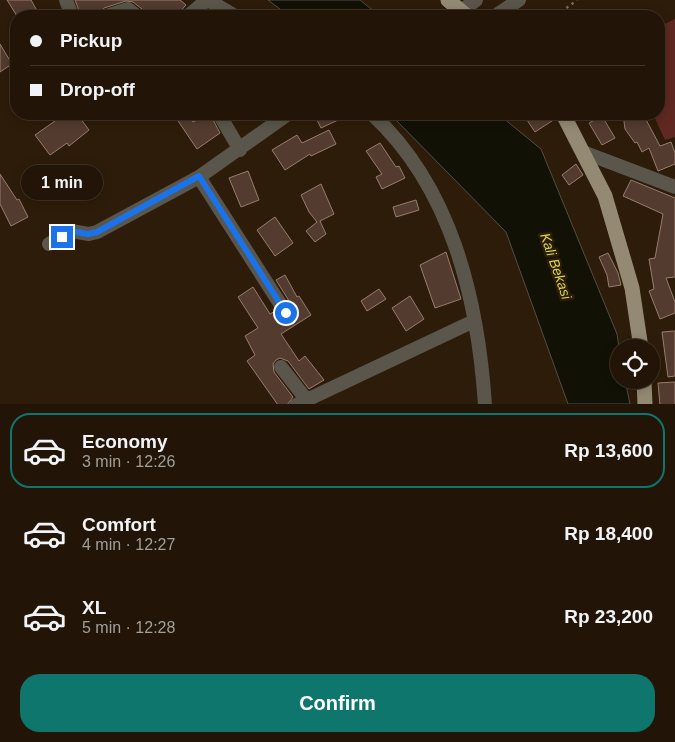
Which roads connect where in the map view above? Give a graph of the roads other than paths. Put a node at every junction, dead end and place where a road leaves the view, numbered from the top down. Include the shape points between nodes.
1 (208, 0) edge
2 (448, 0) edge
3 (476, 0) edge
4 (519, 0) edge
5 (196, 10) edge
6 (225, 10) edge
7 (459, 10) edge
8 (467, 10) edge
9 (504, 10) edge
10 (222, 120) edge
11 (280, 120) edge
12 (379, 120) edge
13 (566, 120) edge
14 (240, 150) junction
15 (583, 152) junction
16 (199, 176) junction
17 (675, 187) edge
18 (49, 244) dead end
19 (286, 313) dead end
20 (474, 321) junction
21 (640, 339) edge
22 (281, 367) dead end
23 (644, 389) edge
24 (301, 402) edge
25 (485, 404) edge
26 (645, 404) edge

1 - 5 street
1 - 6 street
2 - 7 main road
3 - 8 street
4 - 9 street
10 - 14 street
11 - 14 street
12 - 20 street via 436,196 449,227
13 - 15 main road
14 - 16 street
15 - 17 street
15 - 21 main road via 605,196 635,302
16 - 18 street via 97,232 71,231
16 - 19 street
20 - 24 street
20 - 25 street
22 - 24 street
23 - 26 main road

